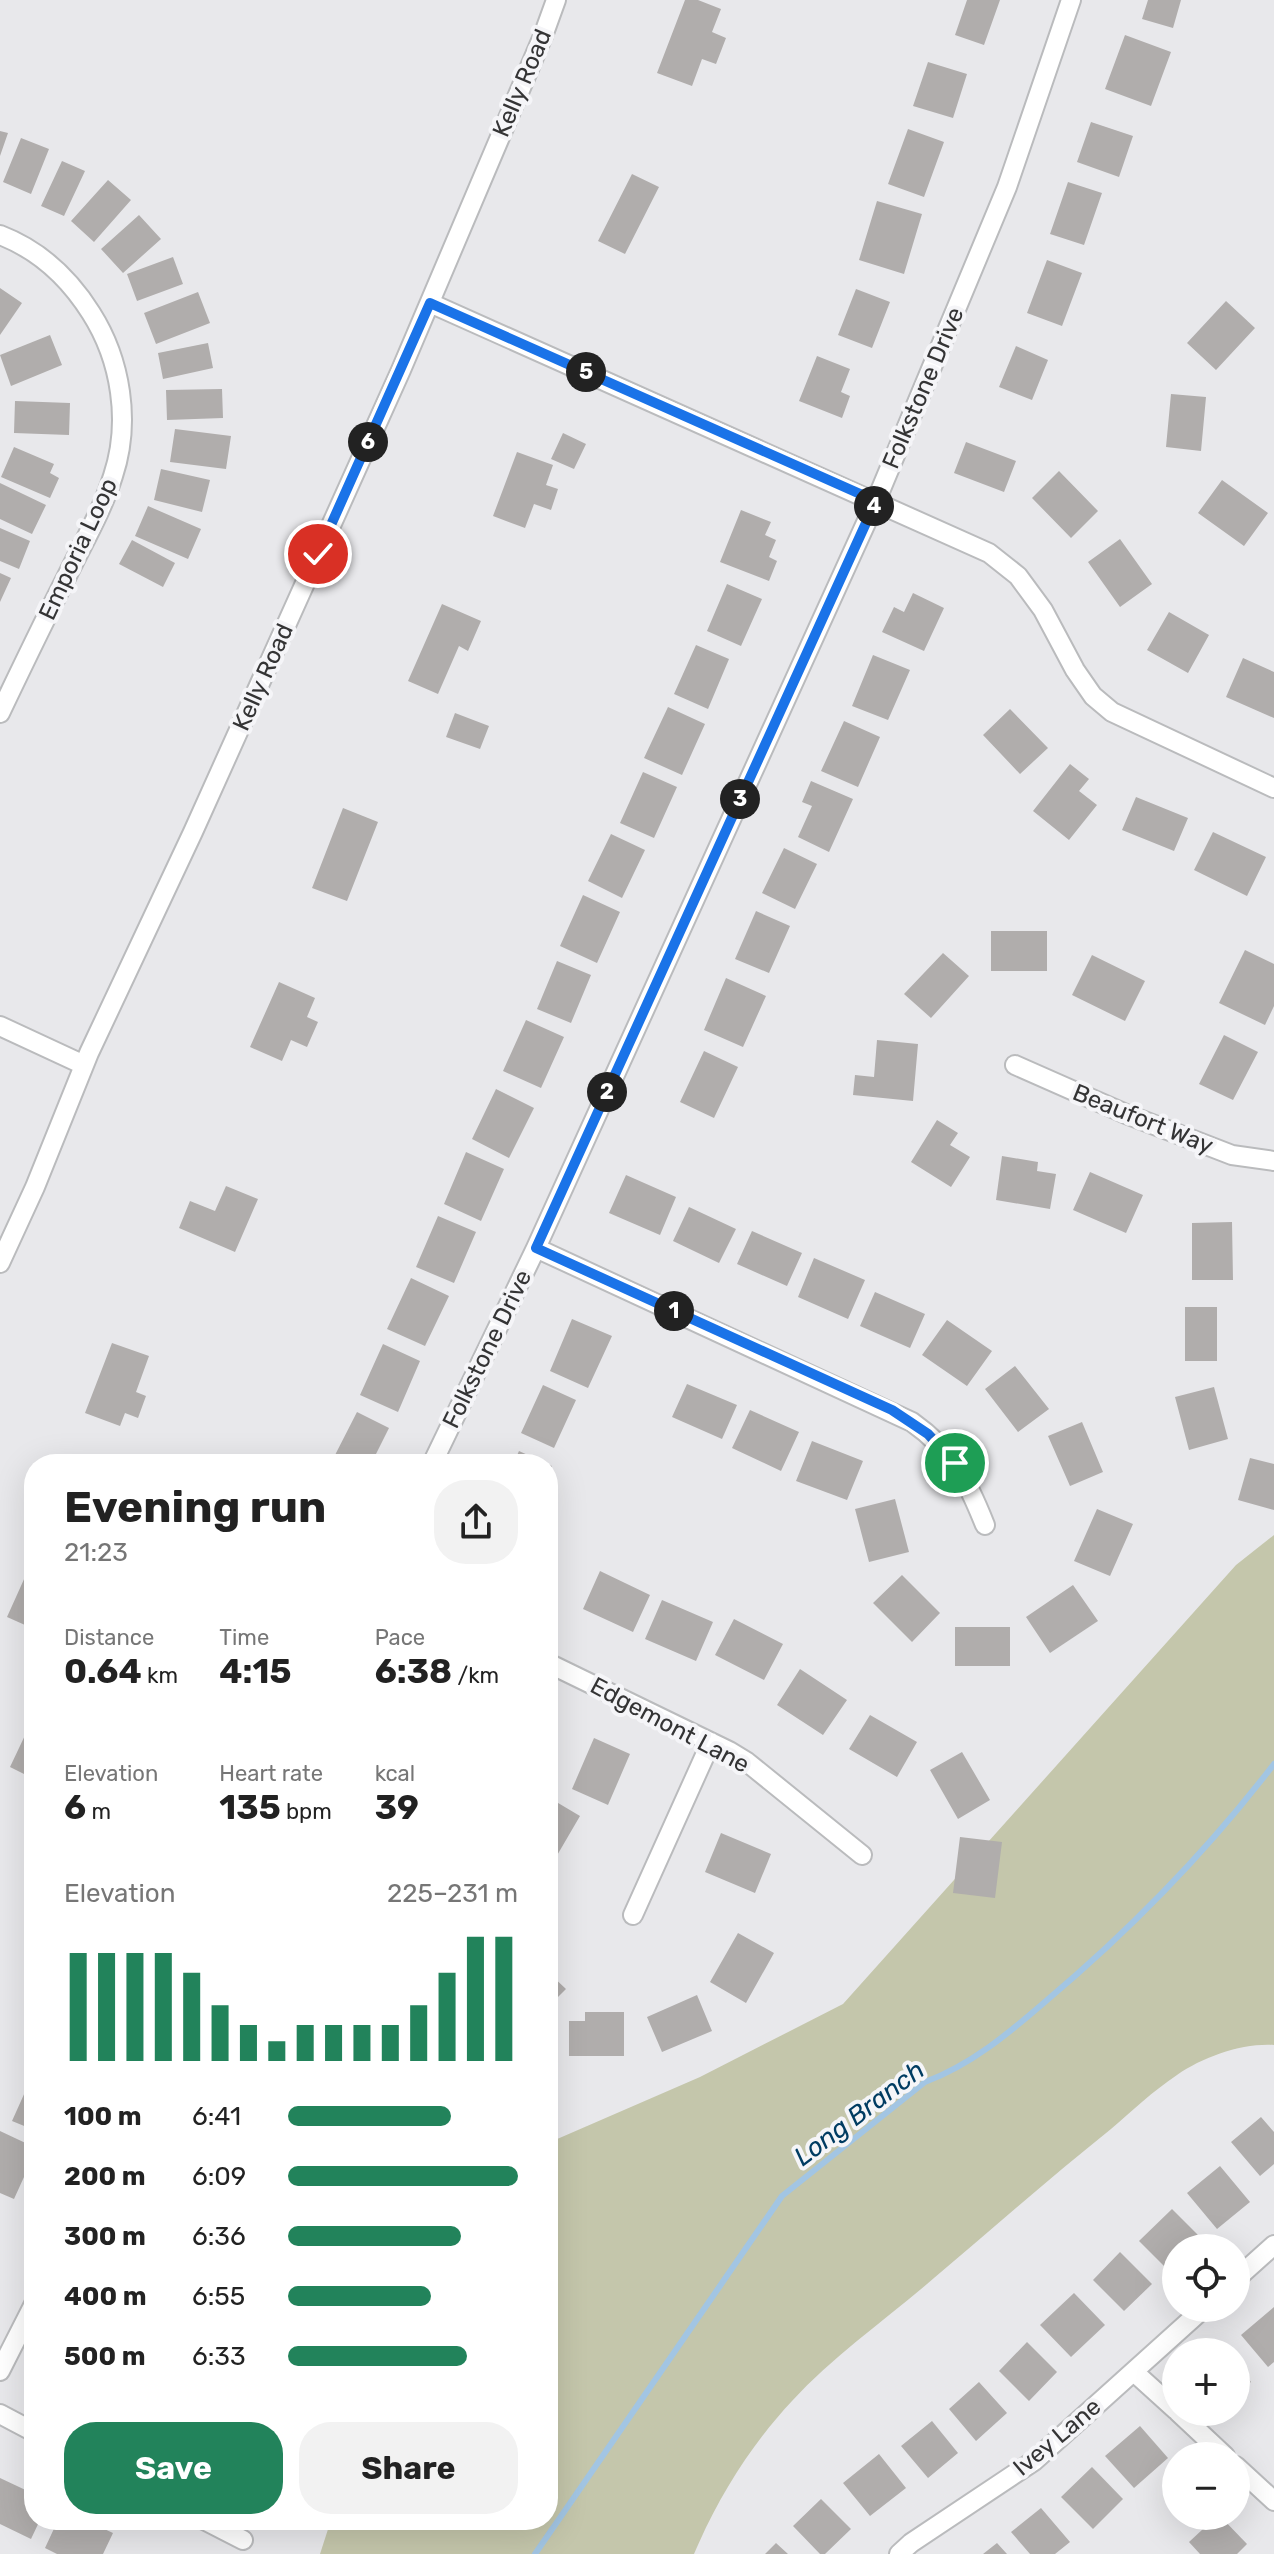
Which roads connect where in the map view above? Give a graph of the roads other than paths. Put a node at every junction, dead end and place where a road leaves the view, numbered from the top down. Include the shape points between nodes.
1 (556, 0) edge
2 (1071, 0) edge
3 (0, 235) edge
4 (430, 303) junction
5 (876, 501) junction
6 (0, 713) edge
7 (1274, 788) edge
8 (0, 1026) edge
9 (84, 1065) junction
10 (1015, 1065) dead end
11 (1274, 1161) edge
12 (536, 1248) junction
13 (0, 1263) edge
14 (437, 1454) edge
15 (985, 1525) dead end
16 (558, 1668) edge
17 (711, 1742) junction
18 (862, 1855) dead end
19 (633, 1915) dead end
20 (1274, 2245) edge
21 (1250, 2266) edge
22 (1189, 2322) edge
23 (24, 2324) edge
24 (0, 2371) edge
25 (1134, 2372) junction
26 (1162, 2397) edge
27 (0, 2414) edge
28 (1193, 2426) edge
29 (24, 2427) edge
30 (1210, 2442) edge
31 (1250, 2479) edge
32 (1274, 2501) edge
33 (224, 2530) edge
34 (243, 2540) dead end
35 (899, 2554) edge

1 - 4 street, Kelly Road
2 - 5 street, Folkstone Drive via 1007,187
3 - 6 street, Emporia Loop via 67,279 110,351 122,402 113,476
4 - 5 street
4 - 9 street, Kelly Road
5 - 7 street via 989,553 1018,576 1075,670 1112,712
5 - 12 street, Folkstone Drive
8 - 9 street
9 - 13 street, Kelly Road
10 - 11 street, Beaufort Way via 1232,1155
12 - 14 street, Folkstone Drive
12 - 15 street via 912,1422 966,1479
16 - 17 street, Edgemont Lane
17 - 18 street, Edgemont Lane via 747,1762
17 - 19 street
20 - 21 street
22 - 25 street, Ivey Lane
23 - 24 street
25 - 26 street
25 - 35 street, Ivey Lane via 1034,2461
27 - 29 street
28 - 30 street
31 - 32 street
33 - 34 street

